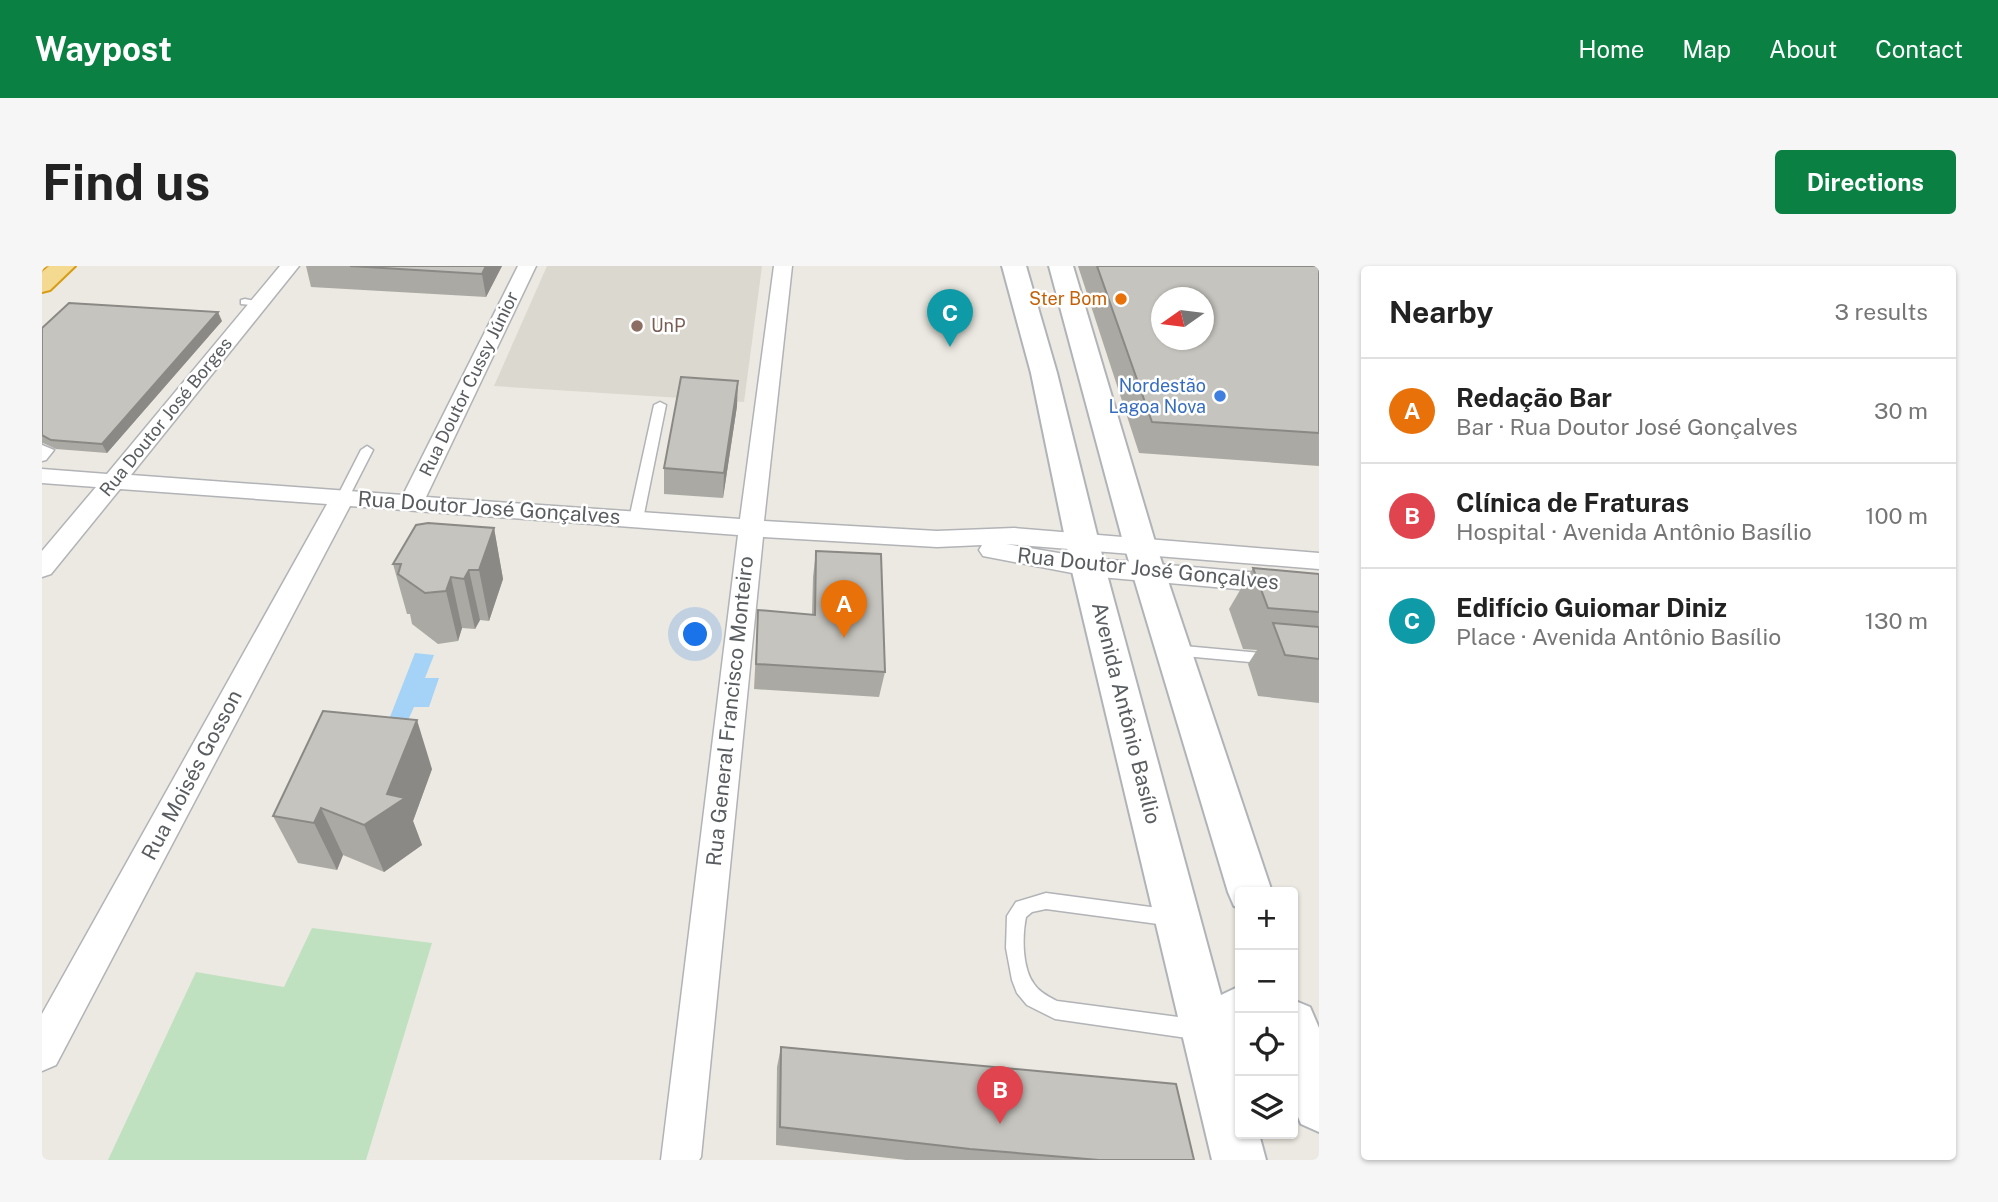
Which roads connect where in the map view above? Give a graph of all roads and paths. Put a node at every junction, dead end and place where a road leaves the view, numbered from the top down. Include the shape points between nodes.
1 (63, 266) edge
2 (290, 266) edge
3 (527, 266) edge
4 (783, 266) edge
5 (1014, 266) edge
6 (1061, 266) edge
7 (42, 285) edge
8 (1044, 373) junction
9 (660, 405) dead end
10 (1105, 425) junction
11 (42, 449) edge
12 (367, 450) dead end
13 (42, 457) edge
14 (42, 476) edge
15 (114, 480) junction
16 (343, 498) junction
17 (411, 503) junction
18 (636, 519) junction
19 (751, 528) junction
20 (1085, 553) junction
21 (1144, 559) junction
22 (1319, 561) edge
23 (42, 568) edge
24 (1319, 587) edge
25 (1173, 650) junction
26 (1292, 661) edge
27 (1248, 887) edge
28 (1178, 918) junction
29 (1220, 1027) edge
30 (1298, 1040) edge
31 (42, 1052) edge
32 (1319, 1106) edge
33 (680, 1157) dead end
34 (1239, 1160) edge

1 - 7 highway
2 - 15 street, Rua Doutor José Borges via 253,302
3 - 17 street, Rua Doutor Cussy Júnior
4 - 19 street, Rua General Francisco Monteiro
5 - 8 main road, Avenida Antônio Basílio
6 - 10 main road
8 - 10 main road
8 - 20 main road, Avenida Antônio Basílio
9 - 18 lane
10 - 21 main road
11 - 13 lane via 48,450
12 - 16 lane
14 - 15 street, Rua Doutor José Gonçalves
15 - 16 street, Rua Doutor José Gonçalves
15 - 23 street, Rua Doutor José Borges
16 - 17 street, Rua Doutor José Gonçalves
16 - 31 street, Rua Moisés Gosson
17 - 18 street, Rua Doutor José Gonçalves
18 - 19 street, Rua Doutor José Gonçalves
19 - 20 street, Rua Doutor José Gonçalves
19 - 33 street, Rua General Francisco Monteiro
20 - 21 street, Rua Doutor José Gonçalves
20 - 28 main road, Avenida Antônio Basílio
21 - 22 street, Rua Doutor José Gonçalves
21 - 24 street, Rua Doutor José Gonçalves
21 - 25 main road
25 - 26 lane
25 - 27 main road
28 - 29 main road, Avenida Antônio Basílio
28 - 29 lane via 1046,901 1031,904 1020,911 1014,923 1025,988 1055,1010
29 - 34 main road, Avenida Antônio Basílio
30 - 32 main road

